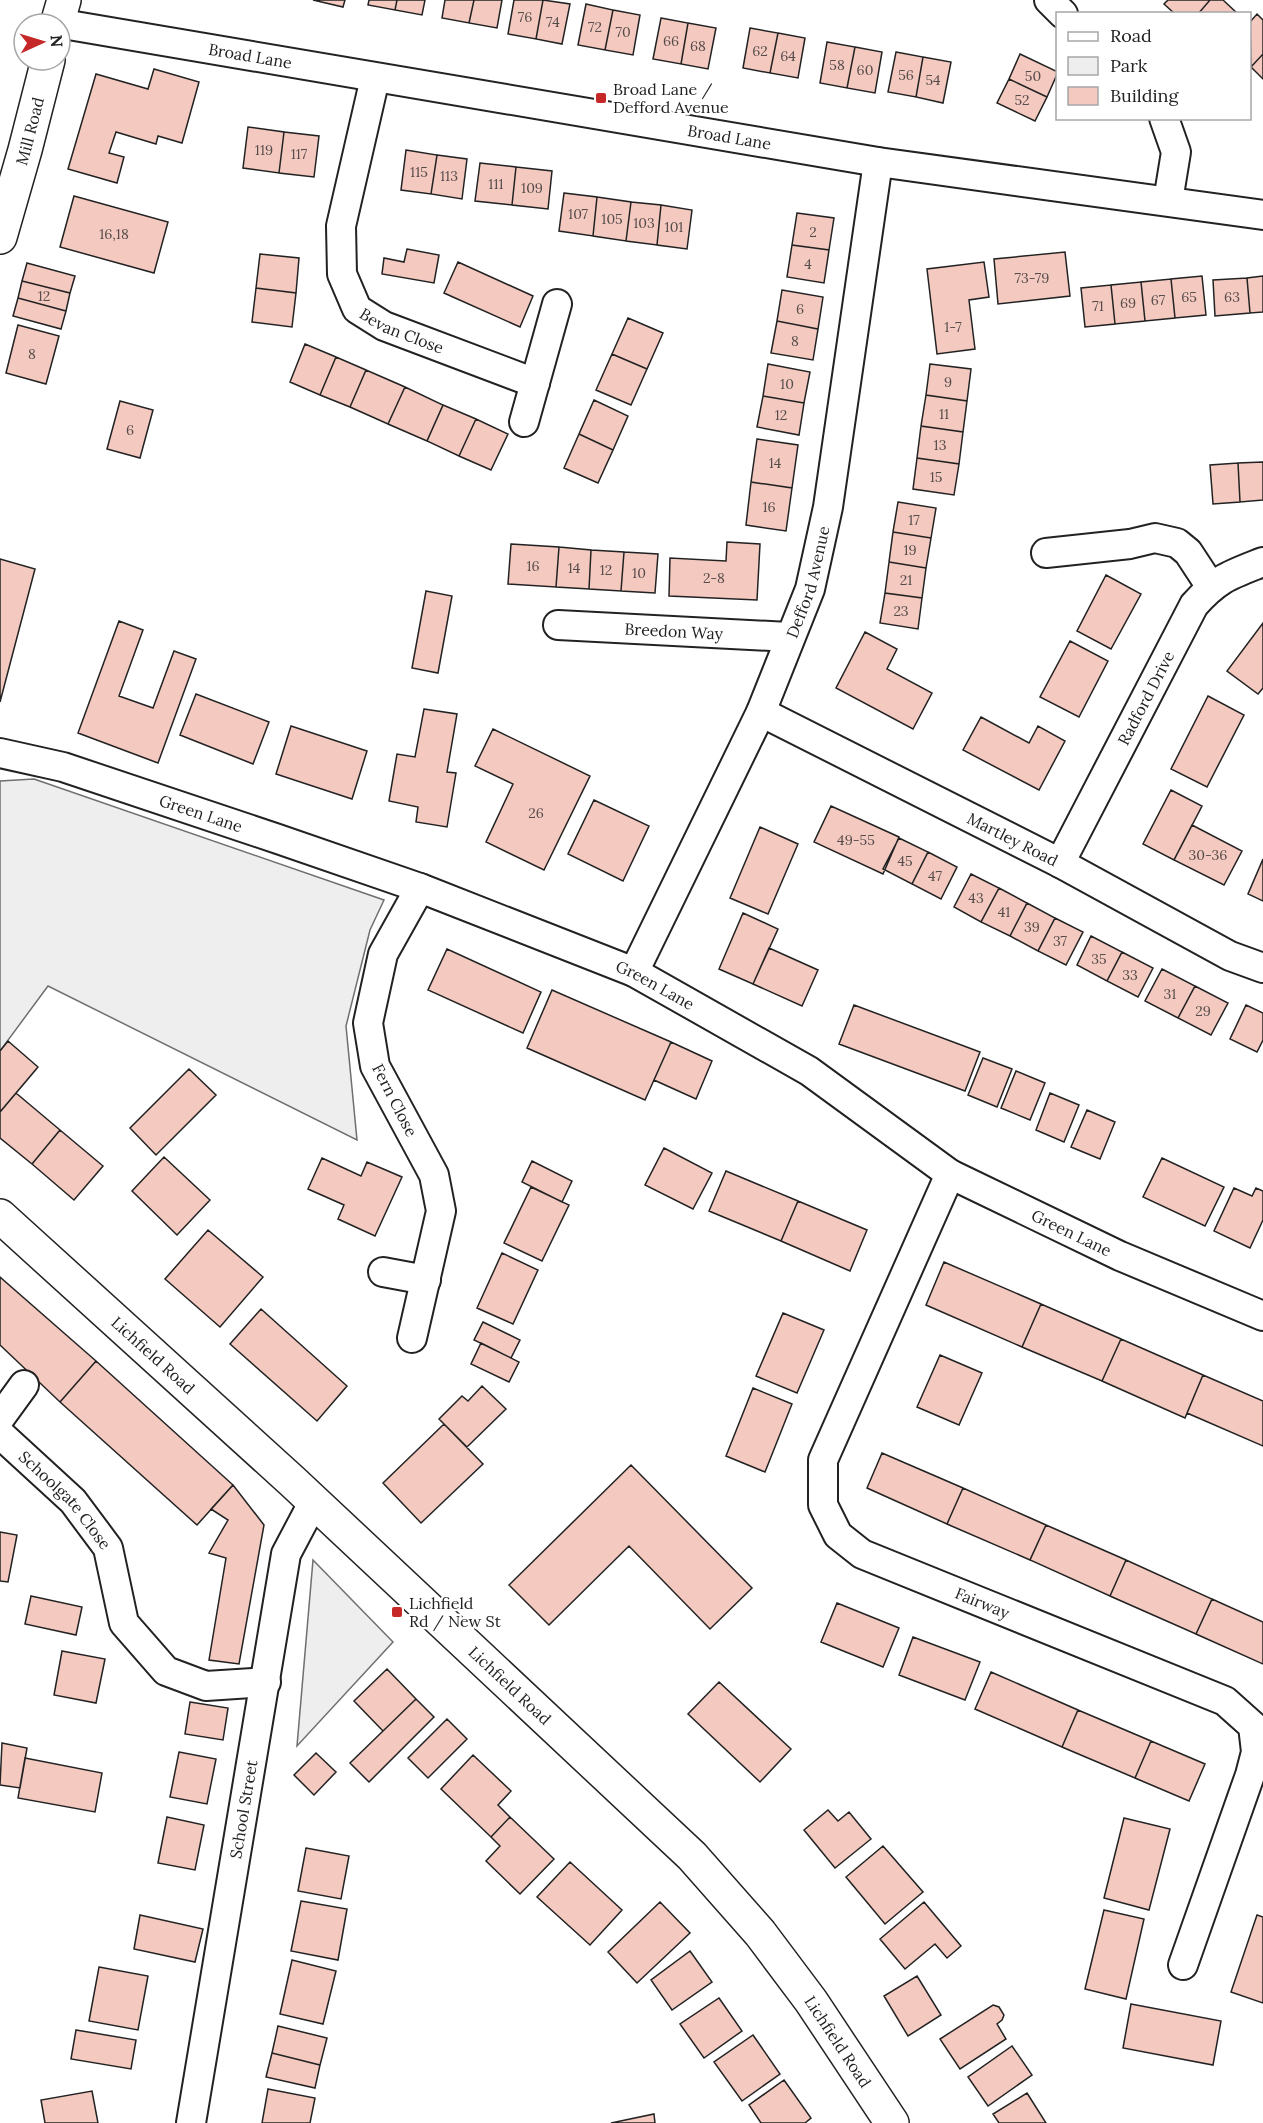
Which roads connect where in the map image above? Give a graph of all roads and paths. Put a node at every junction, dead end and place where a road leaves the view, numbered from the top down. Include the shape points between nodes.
1 (1049, 0) edge
2 (1061, 12) edge
3 (72, 27) edge
4 (45, 72) edge
5 (375, 78) junction
6 (1165, 120) edge
7 (878, 162) junction
8 (1168, 201) junction
9 (1263, 215) edge
10 (0, 237) edge
11 (557, 304) dead end
12 (535, 383) junction
13 (524, 422) dead end
14 (1046, 553) dead end
15 (1263, 562) edge
16 (1211, 586) junction
17 (558, 625) dead end
18 (789, 637) junction
19 (761, 712) junction
20 (0, 753) edge
21 (1060, 863) junction
22 (420, 888) junction
23 (1263, 968) edge
24 (634, 972) junction
25 (950, 1174) junction
26 (0, 1216) edge
27 (383, 1272) dead end
28 (426, 1280) junction
29 (1263, 1316) edge
30 (412, 1338) dead end
31 (24, 1385) dead end
32 (0, 1418) edge
33 (0, 1434) edge
34 (314, 1501) junction
35 (266, 1682) junction
36 (1183, 1965) dead end
37 (191, 2123) edge
38 (892, 2123) edge

1 - 2 street
3 - 5 street, Broad Lane
4 - 10 main road, Mill Road
5 - 7 street, Broad Lane
5 - 12 street, Bevan Close via 341,226 342,274 357,309 384,326
6 - 8 street via 1176,152
7 - 8 street, Broad Lane
7 - 18 street, Defford Avenue via 828,507 810,588
8 - 9 street, Broad Lane
11 - 12 street
12 - 13 street
14 - 16 street via 1155,538 1177,543 1188,552
15 - 16 street, Radford Drive
16 - 21 street, Radford Drive via 1194,605
17 - 18 street, Breedon Way
18 - 19 street, Defford Avenue
19 - 21 street, Martley Road
19 - 24 street, Defford Avenue
20 - 22 street, Green Lane via 63,767
21 - 23 street, Martley Road via 1230,956
22 - 24 street, Green Lane
22 - 28 street, Fern Close via 383,954 368,1023 375,1066 434,1175 441,1211
24 - 25 street, Green Lane via 809,1071
25 - 29 street, Green Lane via 1120,1256
25 - 36 street, Fairway via 823,1460 823,1504 838,1535 862,1554 1225,1701 1253,1726 1256,1752 1250,1775
26 - 34 main road, Lichfield Road
27 - 28 street
28 - 30 street, Fern Close
31 - 32 street
33 - 35 street, Schoolgate Close via 73,1501 108,1548 124,1623 166,1671 206,1686
34 - 35 street, School Street via 286,1554
34 - 38 main road, Lichfield Road via 692,1856 760,1933 811,2001
35 - 37 street, School Street

